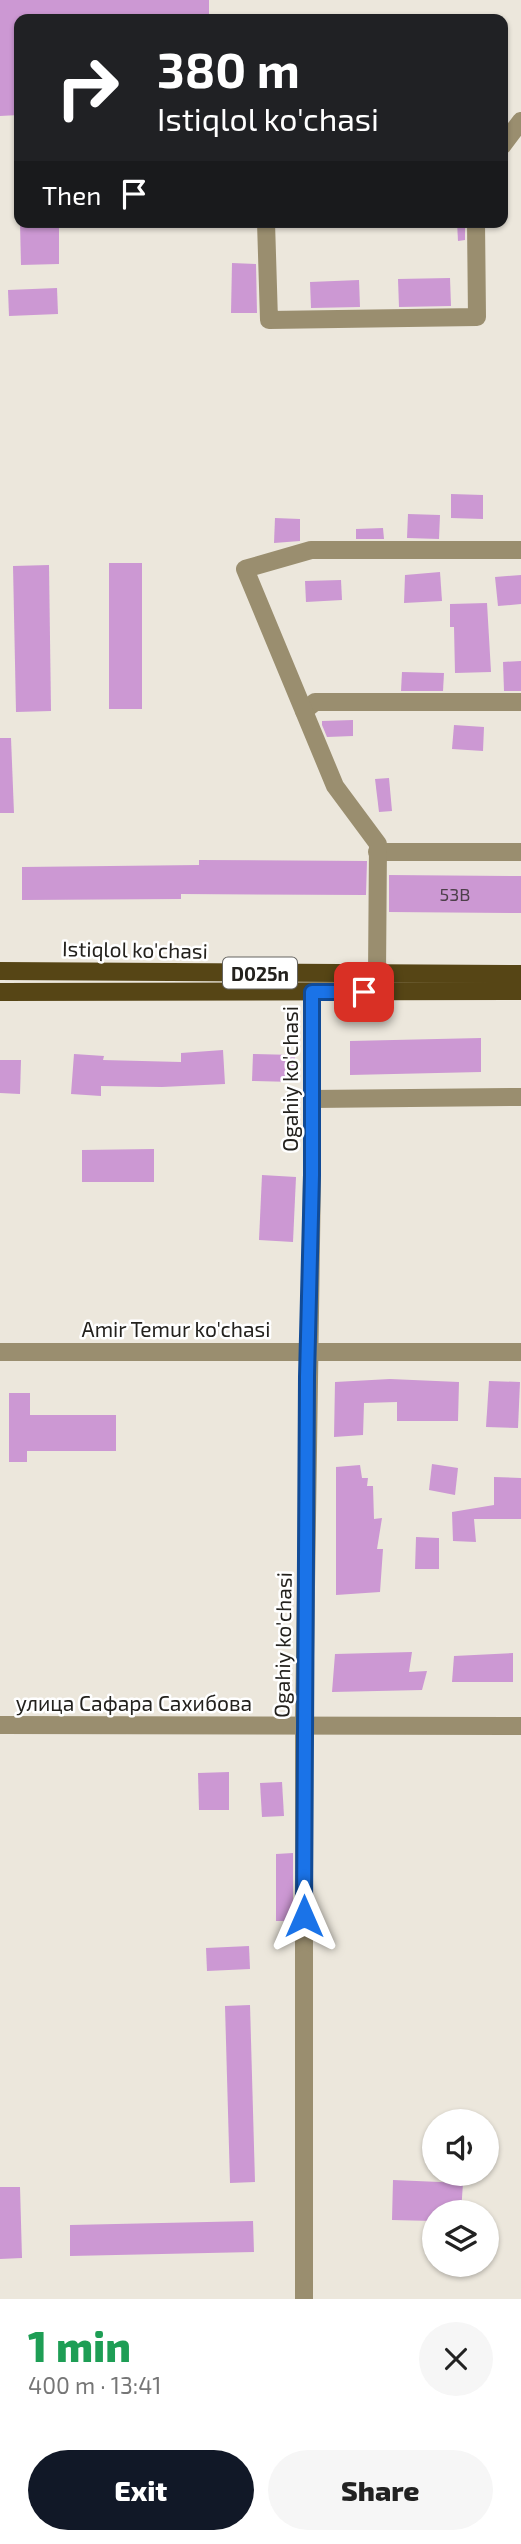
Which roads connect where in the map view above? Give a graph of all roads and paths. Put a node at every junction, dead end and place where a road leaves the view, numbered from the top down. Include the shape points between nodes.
1 (521, 121) edge
2 (508, 138) edge
3 (266, 228) edge
4 (476, 228) edge
5 (521, 550) edge
6 (521, 702) edge
7 (304, 711) junction
8 (377, 852) junction
9 (521, 852) edge
10 (0, 971) edge
11 (521, 974) edge
12 (377, 975) junction
13 (521, 991) edge
14 (0, 992) edge
15 (312, 992) junction
16 (521, 1097) edge
17 (312, 1099) junction
18 (308, 1350) junction
19 (0, 1352) edge
20 (521, 1352) edge
21 (304, 1724) junction
22 (0, 1725) edge
23 (521, 1726) edge
24 (304, 2299) edge

1 - 2 street
3 - 4 street via 269,320 477,317
5 - 7 street via 311,550 245,569
6 - 7 street via 315,702
7 - 8 street via 335,786 377,844
8 - 9 street
8 - 12 street
10 - 12 main road, Istiqlol ko'chasi / D025n
11 - 12 main road, Istiqlol ko'chasi / D025n
13 - 15 main road, Istiqlol ko'chasi / D025n
14 - 15 main road, Istiqlol ko'chasi / D025n
15 - 17 street, Ogahiy ko'chasi
16 - 17 street
17 - 18 street, Ogahiy ko'chasi
18 - 19 street, Amir Temur ko'chasi
18 - 20 street, Amir Temur ko'chasi
18 - 21 street, Ogahiy ko'chasi
21 - 22 street, улица Сафара Сахибова
21 - 23 street, улица Сафара Сахибова
21 - 24 street, Ogahiy ko'chasi

